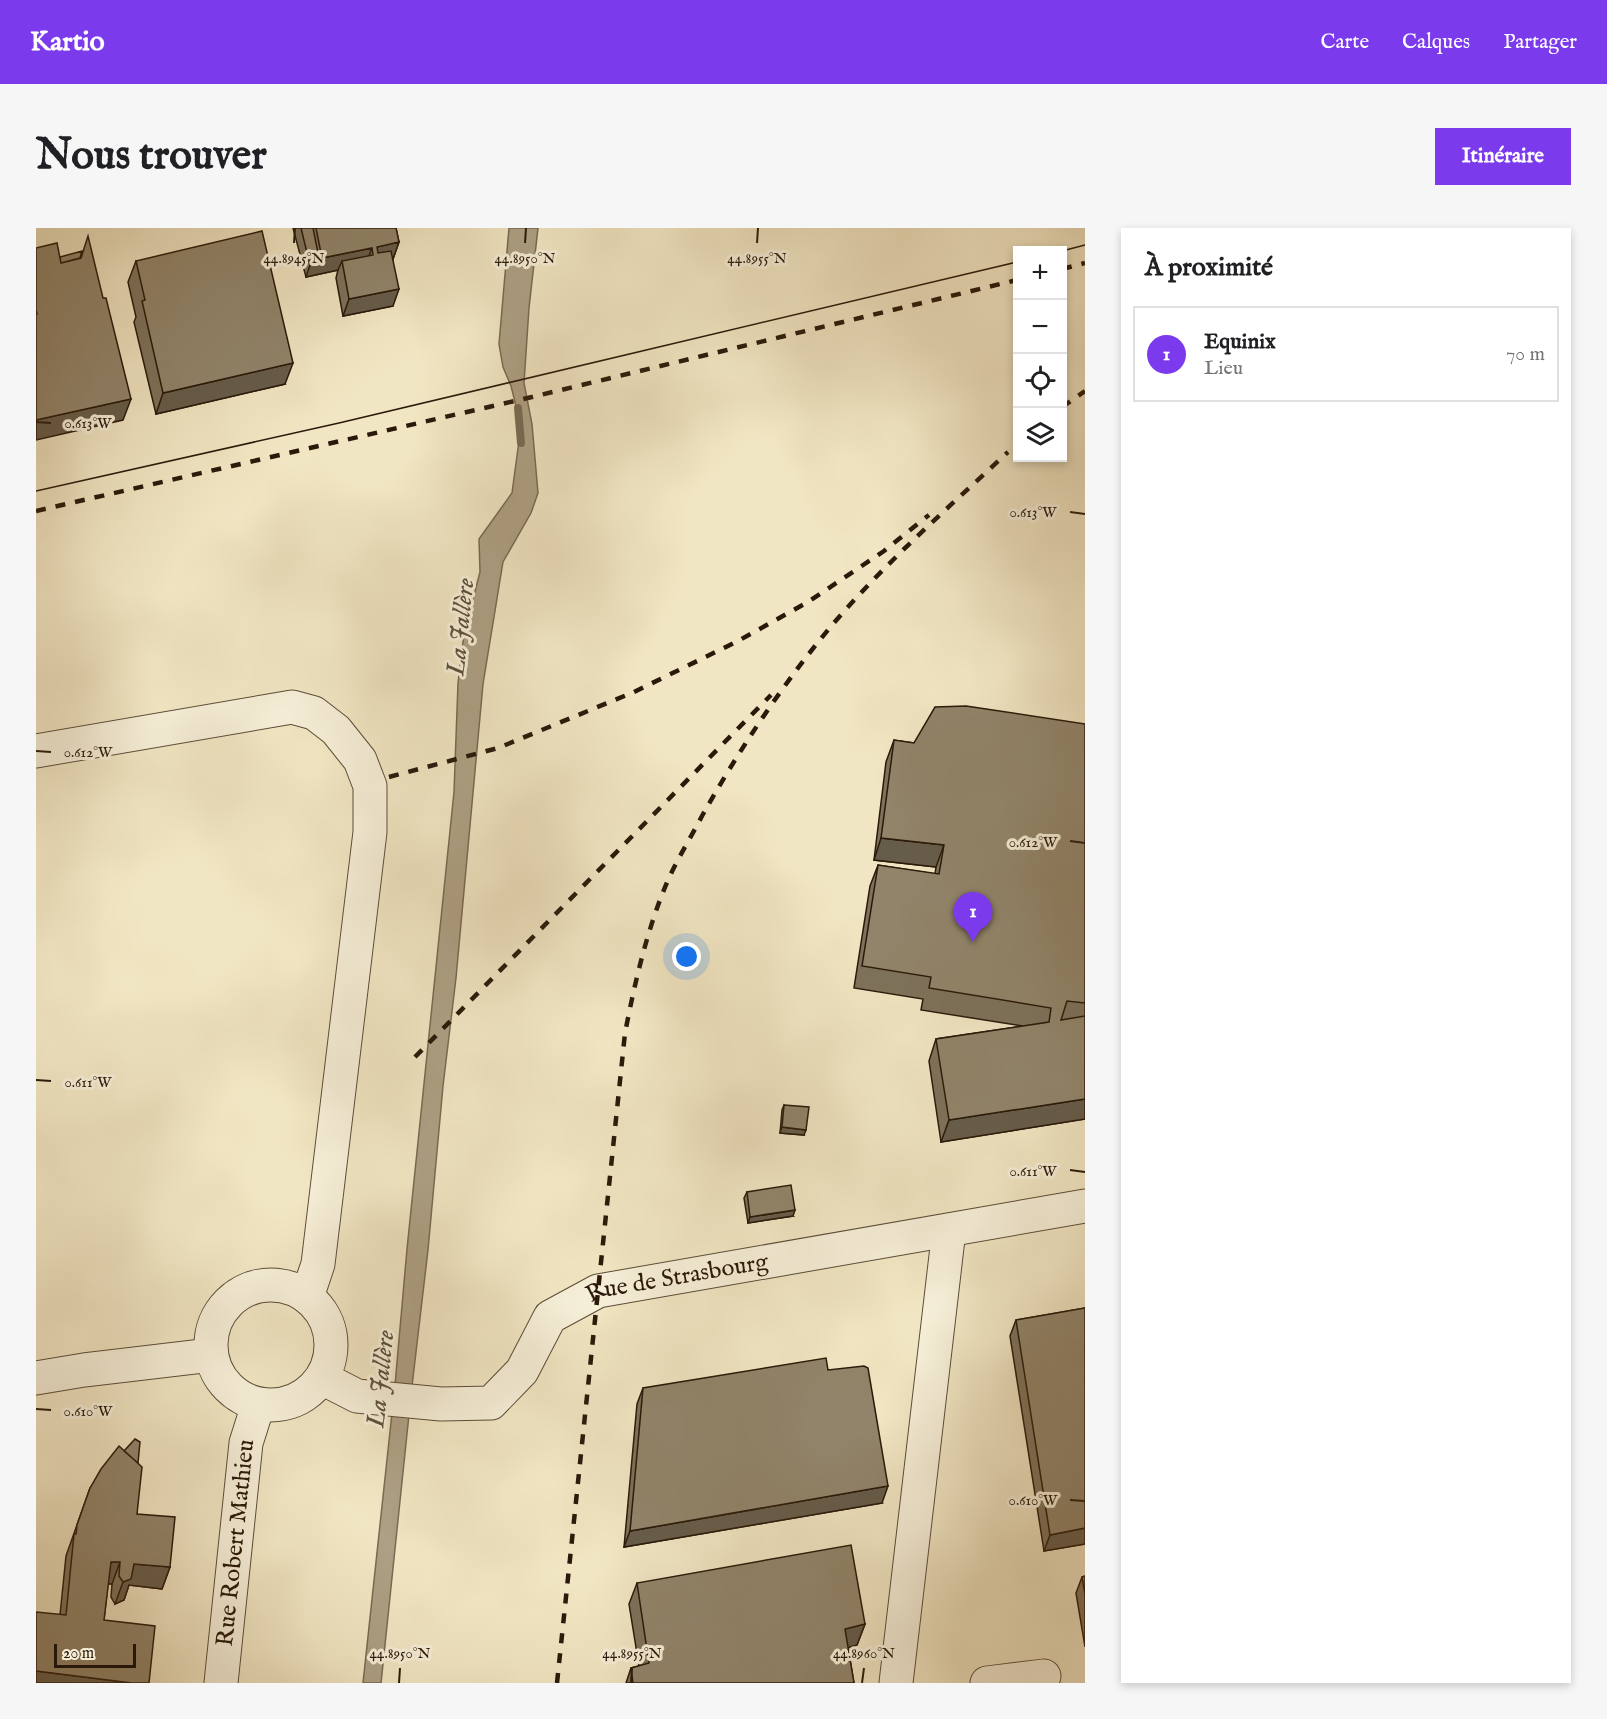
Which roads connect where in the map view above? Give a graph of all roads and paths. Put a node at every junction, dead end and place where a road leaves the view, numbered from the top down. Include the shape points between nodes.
1 (36, 751) edge
2 (1085, 1206) edge
3 (949, 1230) junction
4 (308, 1297) junction
5 (211, 1355) junction
6 (36, 1378) edge
7 (322, 1378) junction
8 (258, 1405) junction
9 (1044, 1676) dead end
10 (221, 1683) edge
11 (896, 1683) edge
12 (987, 1683) edge

1 - 4 street via 292,707 314,713 336,730 360,760 370,786 370,832 318,1264
2 - 3 street, Rue de Strasbourg
3 - 7 street, Rue de Strasbourg via 598,1291 550,1317 522,1371 491,1403 441,1404 357,1396
3 - 11 street
4 - 5 street via 274,1285 240,1293 216,1320
4 - 7 street via 328,1326 329,1362
5 - 6 street
5 - 8 street via 227,1387
7 - 8 street via 310,1392 294,1401
8 - 10 street, Rue Robert Mathieu via 246,1443
9 - 12 street

